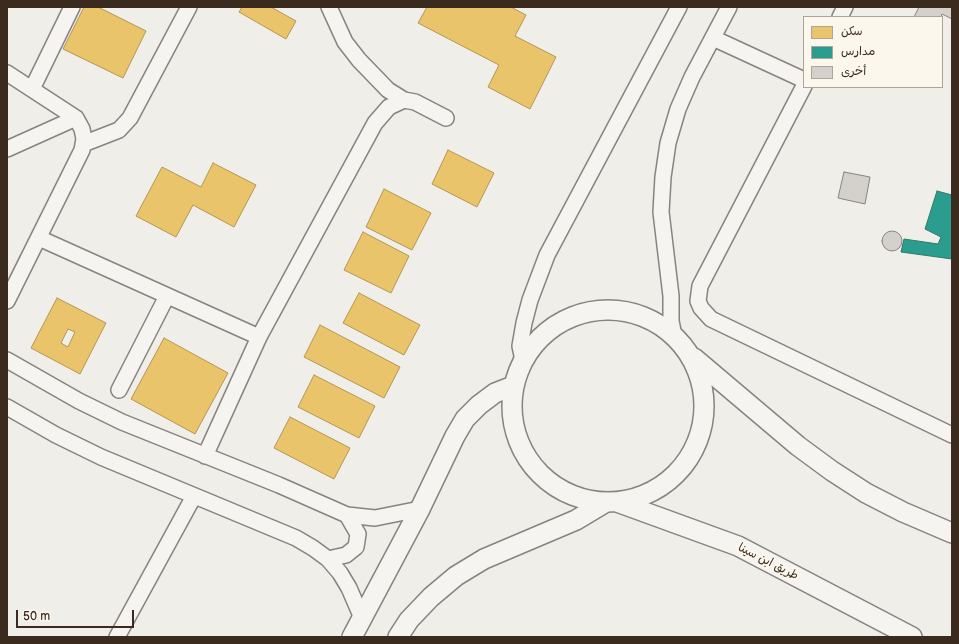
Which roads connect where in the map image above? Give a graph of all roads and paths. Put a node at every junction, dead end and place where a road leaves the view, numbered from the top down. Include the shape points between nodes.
1 (72, 7) edge
2 (189, 7) edge
3 (329, 7) edge
4 (679, 7) edge
5 (729, 7) edge
6 (845, 7) edge
7 (840, 16) edge
8 (713, 38) junction
9 (7, 73) edge
10 (803, 80) edge
11 (803, 88) edge
12 (32, 89) junction
13 (404, 100) junction
14 (76, 118) junction
15 (446, 118) dead end
16 (83, 144) junction
17 (7, 149) edge
18 (39, 238) junction
19 (167, 296) junction
20 (7, 301) edge
21 (674, 336) junction
22 (259, 337) junction
23 (689, 354) junction
24 (7, 360) edge
25 (523, 360) junction
26 (513, 386) junction
27 (119, 390) dead end
28 (7, 407) edge
29 (952, 435) edge
30 (205, 456) junction
31 (194, 496) junction
32 (611, 502) junction
33 (420, 509) junction
34 (347, 515) junction
35 (952, 533) edge
36 (328, 559) junction
37 (362, 618) junction
38 (117, 637) edge
39 (352, 637) edge
40 (398, 637) edge
41 (912, 637) edge

1 - 12 street
2 - 16 street via 130,118 119,130
3 - 13 street via 344,42 388,90
4 - 25 street via 547,255 524,323 520,346
5 - 8 street
6 - 7 street
8 - 10 street
8 - 21 street via 678,109 668,143 663,177 661,212
9 - 12 street
11 - 29 street via 700,286 698,301 701,308 711,319
12 - 14 street
13 - 15 street via 415,102
13 - 22 street via 389,107 375,124
14 - 16 street via 82,130
14 - 17 street
16 - 18 street
18 - 19 street
18 - 20 street
19 - 22 street
19 - 27 street
21 - 23 main road
21 - 25 main road via 657,323 636,314 615,309 592,310 571,316 552,327 535,342
22 - 30 street
23 - 32 main road via 700,379 704,407 700,435 687,460 668,481 644,496
23 - 35 main road via 798,446 832,471 866,493
24 - 30 street via 122,422
25 - 26 main road
26 - 32 main road via 512,410 516,434 526,456 540,475 560,489 582,499
26 - 33 main road via 495,393 465,419
28 - 31 street via 101,457
30 - 34 street
31 - 36 street via 296,538
31 - 38 street
32 - 40 main road via 576,520 484,559 456,576 409,620
32 - 41 main road, طريق ابن سينا via 738,546
33 - 34 street via 375,518
33 - 37 main road
34 - 36 street via 358,534 356,547 346,555
36 - 37 street via 349,588
37 - 39 main road

